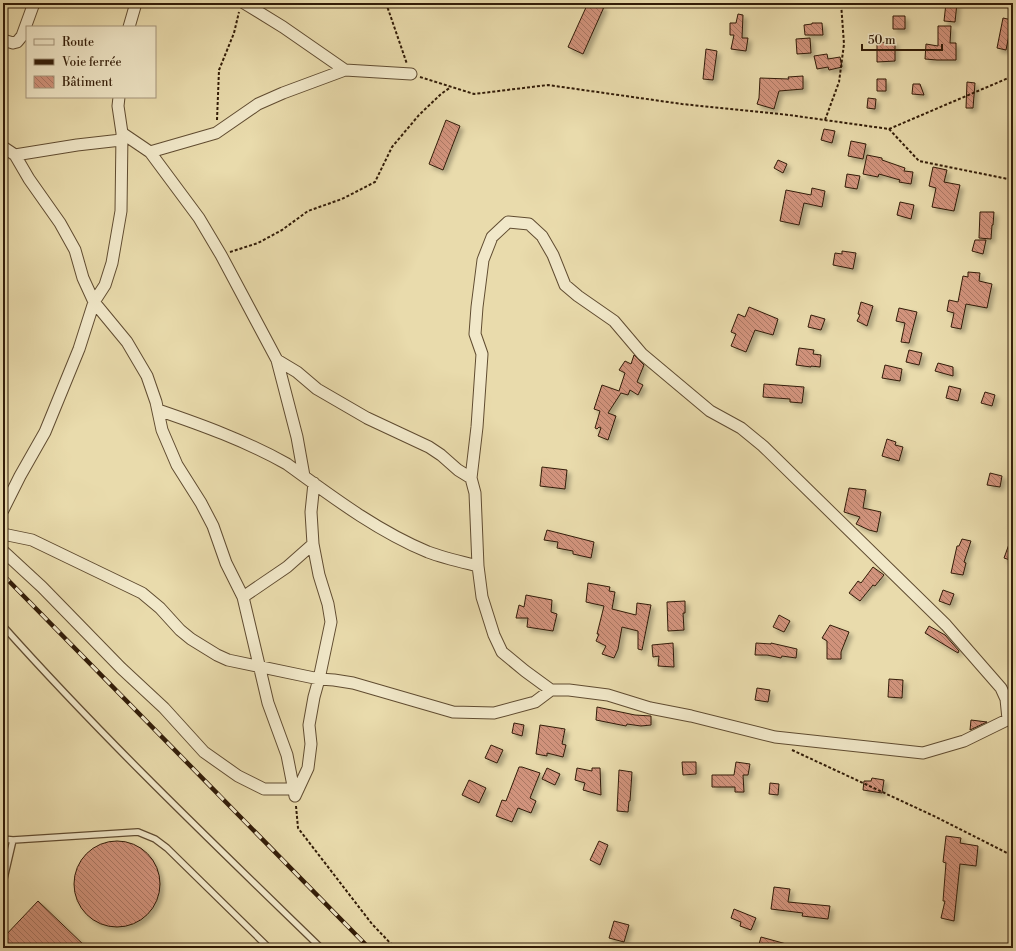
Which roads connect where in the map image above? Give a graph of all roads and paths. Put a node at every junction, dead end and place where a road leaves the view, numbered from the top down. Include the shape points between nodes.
1 (34, 3) edge
2 (136, 3) edge
3 (386, 3) edge
4 (841, 3) edge
5 (242, 6) edge
6 (129, 26) edge
7 (3, 40) edge
8 (345, 70) junction
9 (411, 74) junction
10 (1013, 76) edge
11 (451, 87) junction
12 (119, 98) edge
13 (825, 120) junction
14 (889, 129) junction
15 (216, 133) junction
16 (121, 136) junction
17 (3, 147) edge
18 (150, 152) junction
19 (15, 155) junction
20 (1013, 180) edge
21 (222, 255) junction
22 (94, 302) junction
23 (277, 360) junction
24 (158, 410) junction
25 (304, 476) junction
26 (471, 478) junction
27 (314, 483) junction
28 (3, 510) edge
29 (3, 534) edge
30 (312, 544) junction
31 (3, 551) edge
32 (478, 566) junction
33 (244, 596) junction
34 (3, 626) edge
35 (259, 666) junction
36 (319, 680) junction
37 (551, 690) junction
38 (1011, 718) edge
39 (775, 737) junction
40 (294, 793) junction
41 (3, 839) edge
42 (13, 840) junction
43 (1013, 856) edge
44 (3, 883) edge
45 (269, 948) edge
46 (321, 948) edge
47 (395, 948) edge

1 - 7 street via 22,36 17,42
2 - 6 street
3 - 9 path
4 - 13 path via 844,44 839,82
5 - 8 street via 284,27
5 - 15 path via 219,70
8 - 9 street
8 - 15 street via 258,104
9 - 11 path
10 - 14 path
11 - 13 path via 474,94 548,85 682,104
11 - 21 path via 419,115 392,147 375,182 342,199 308,211 258,243
12 - 16 street
13 - 14 path
14 - 20 path via 919,161
15 - 18 street
16 - 18 street
16 - 19 street
16 - 22 street via 121,210 112,263 105,285
17 - 19 street
18 - 21 street via 199,218
19 - 22 street via 60,223 74,250
21 - 23 street
22 - 24 street via 127,342 147,376
22 - 28 street via 79,349 45,432
23 - 25 street via 297,437
23 - 26 street via 297,372 317,389 367,418 429,447
24 - 25 street via 254,446
24 - 33 street via 162,430 178,466 213,526 226,563
25 - 27 street
26 - 32 street via 475,493
26 - 38 street via 482,354 475,334 483,260 492,237 508,222 529,224 542,236 566,285 614,321 642,354 710,411 741,428 763,446 946,625 1001,688
27 - 30 street via 311,512
27 - 32 street via 349,508 398,537 429,552
29 - 35 street via 32,540 142,593 191,640 228,660
30 - 33 street via 287,567
30 - 36 street via 332,622
31 - 40 street via 164,708 204,752 238,776 264,789
32 - 37 street via 482,597 502,652
33 - 35 street
34 - 46 lane via 66,694
35 - 36 street
35 - 40 street via 268,703 287,755
36 - 37 street via 353,683 453,712 494,713 536,702
36 - 40 street via 309,725 311,744 308,768
37 - 39 street via 608,695 650,708
38 - 39 street via 964,741 923,753
39 - 43 path via 794,752 936,816
40 - 47 path via 298,828 372,924
41 - 42 lane
42 - 44 lane
42 - 45 lane via 138,832 155,839

